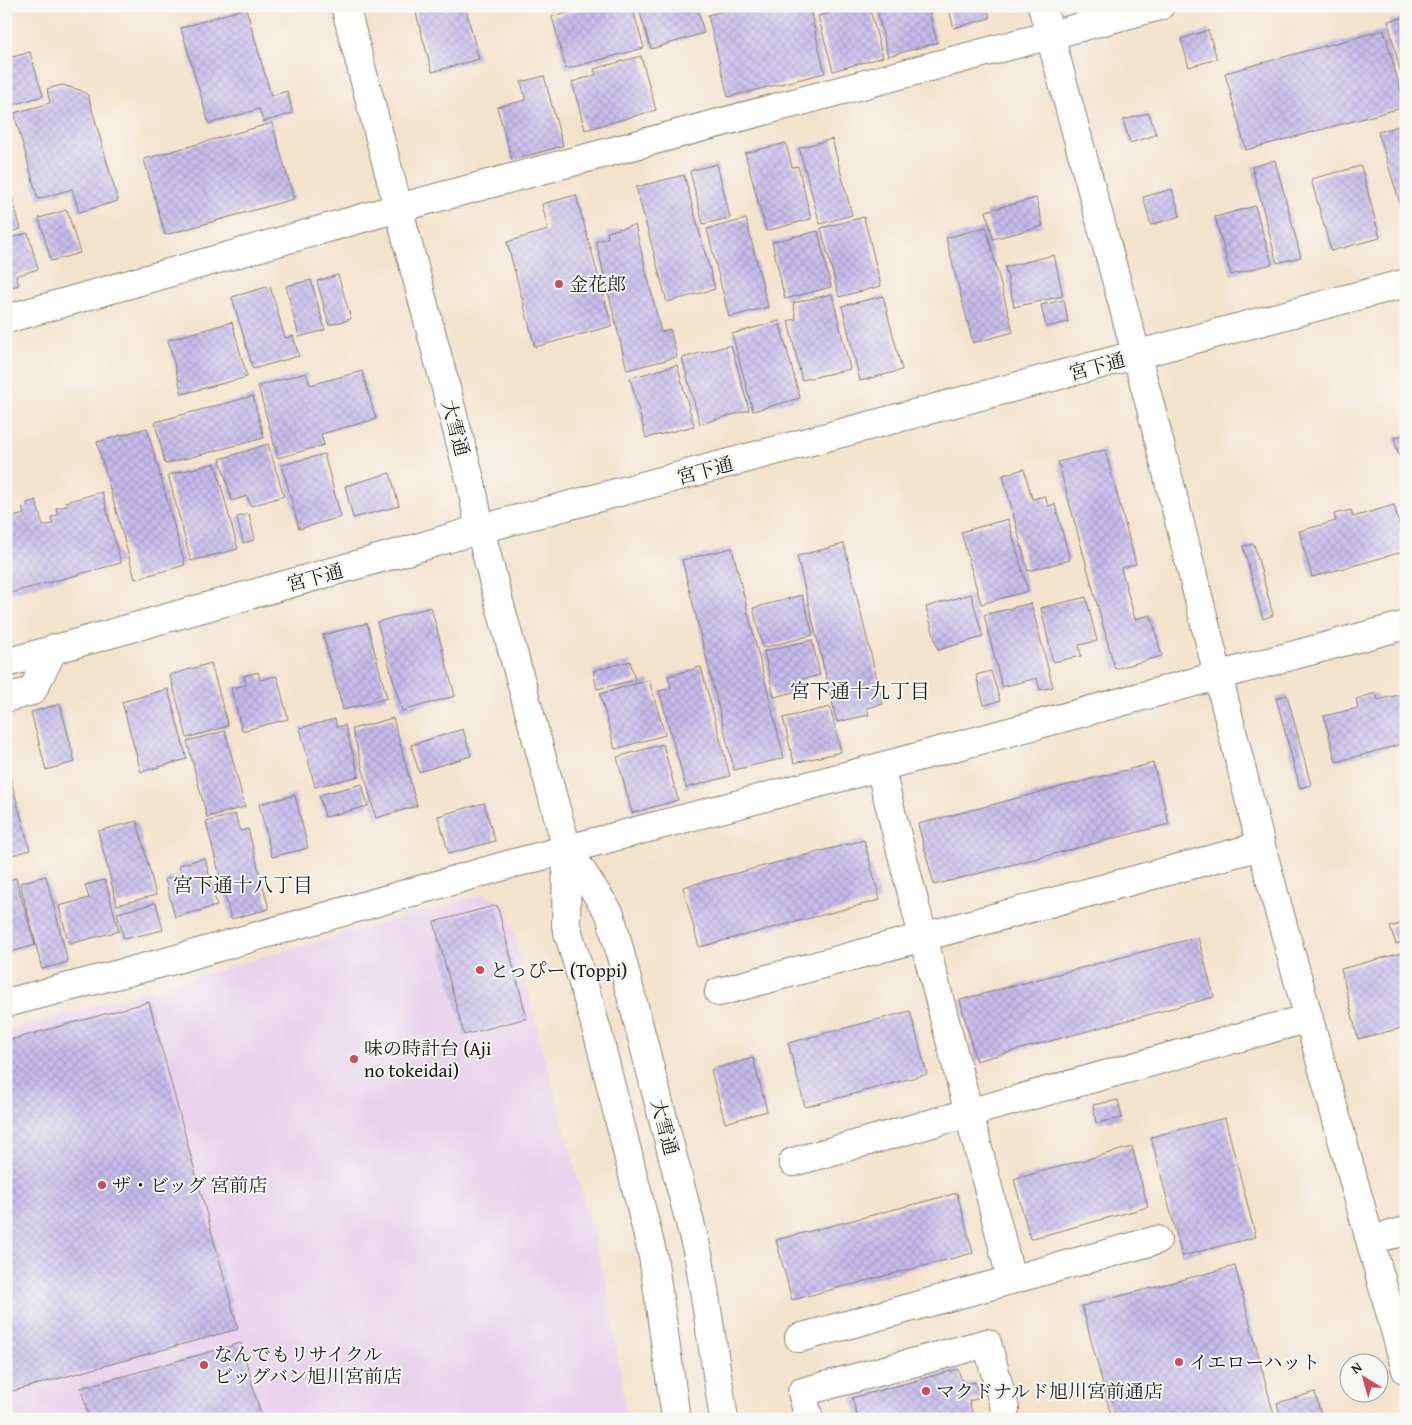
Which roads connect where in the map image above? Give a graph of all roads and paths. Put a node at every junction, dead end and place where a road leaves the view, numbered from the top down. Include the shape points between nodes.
1 (345, 6) edge
2 (1042, 6) edge
3 (1160, 6) edge
4 (1050, 36) junction
5 (398, 208) junction
6 (1406, 283) edge
7 (6, 319) edge
8 (1136, 355) junction
9 (480, 529) junction
10 (1406, 625) edge
11 (54, 648) junction
12 (6, 663) edge
13 (1218, 675) junction
14 (6, 698) edge
15 (880, 767) junction
16 (1261, 846) junction
17 (567, 849) junction
18 (922, 937) junction
19 (719, 992) dead end
20 (6, 1003) edge
21 (1309, 1018) junction
22 (970, 1114) junction
23 (793, 1162) dead end
24 (1406, 1230) edge
25 (1157, 1240) dead end
26 (1370, 1240) junction
27 (1011, 1279) junction
28 (799, 1338) dead end
29 (1406, 1370) edge
30 (1005, 1409) dead end
31 (676, 1419) edge
32 (724, 1419) edge
33 (809, 1419) edge

1 - 5 street, 大雪通
2 - 4 street
3 - 4 street
4 - 5 street
4 - 8 street
5 - 7 street
5 - 9 street, 大雪通 via 471,483
6 - 8 street, 宮下通
8 - 9 street, 宮下通
8 - 13 street
9 - 11 street, 宮下通
9 - 17 street, 大雪通
10 - 13 street
11 - 12 street, 宮下通
11 - 14 street via 32,690
13 - 15 street
13 - 16 street
15 - 17 street
15 - 18 street
16 - 18 street
16 - 21 street
17 - 20 street via 166,962
17 - 31 street, 大雪通 via 566,925 598,1034 653,1256
17 - 32 street, 大雪通 via 610,914 699,1258
18 - 19 street
18 - 22 street
21 - 22 street
21 - 26 street
22 - 23 street
22 - 27 street
24 - 26 street
25 - 27 street
26 - 29 street
27 - 28 street
30 - 33 street via 987,1343 802,1392

